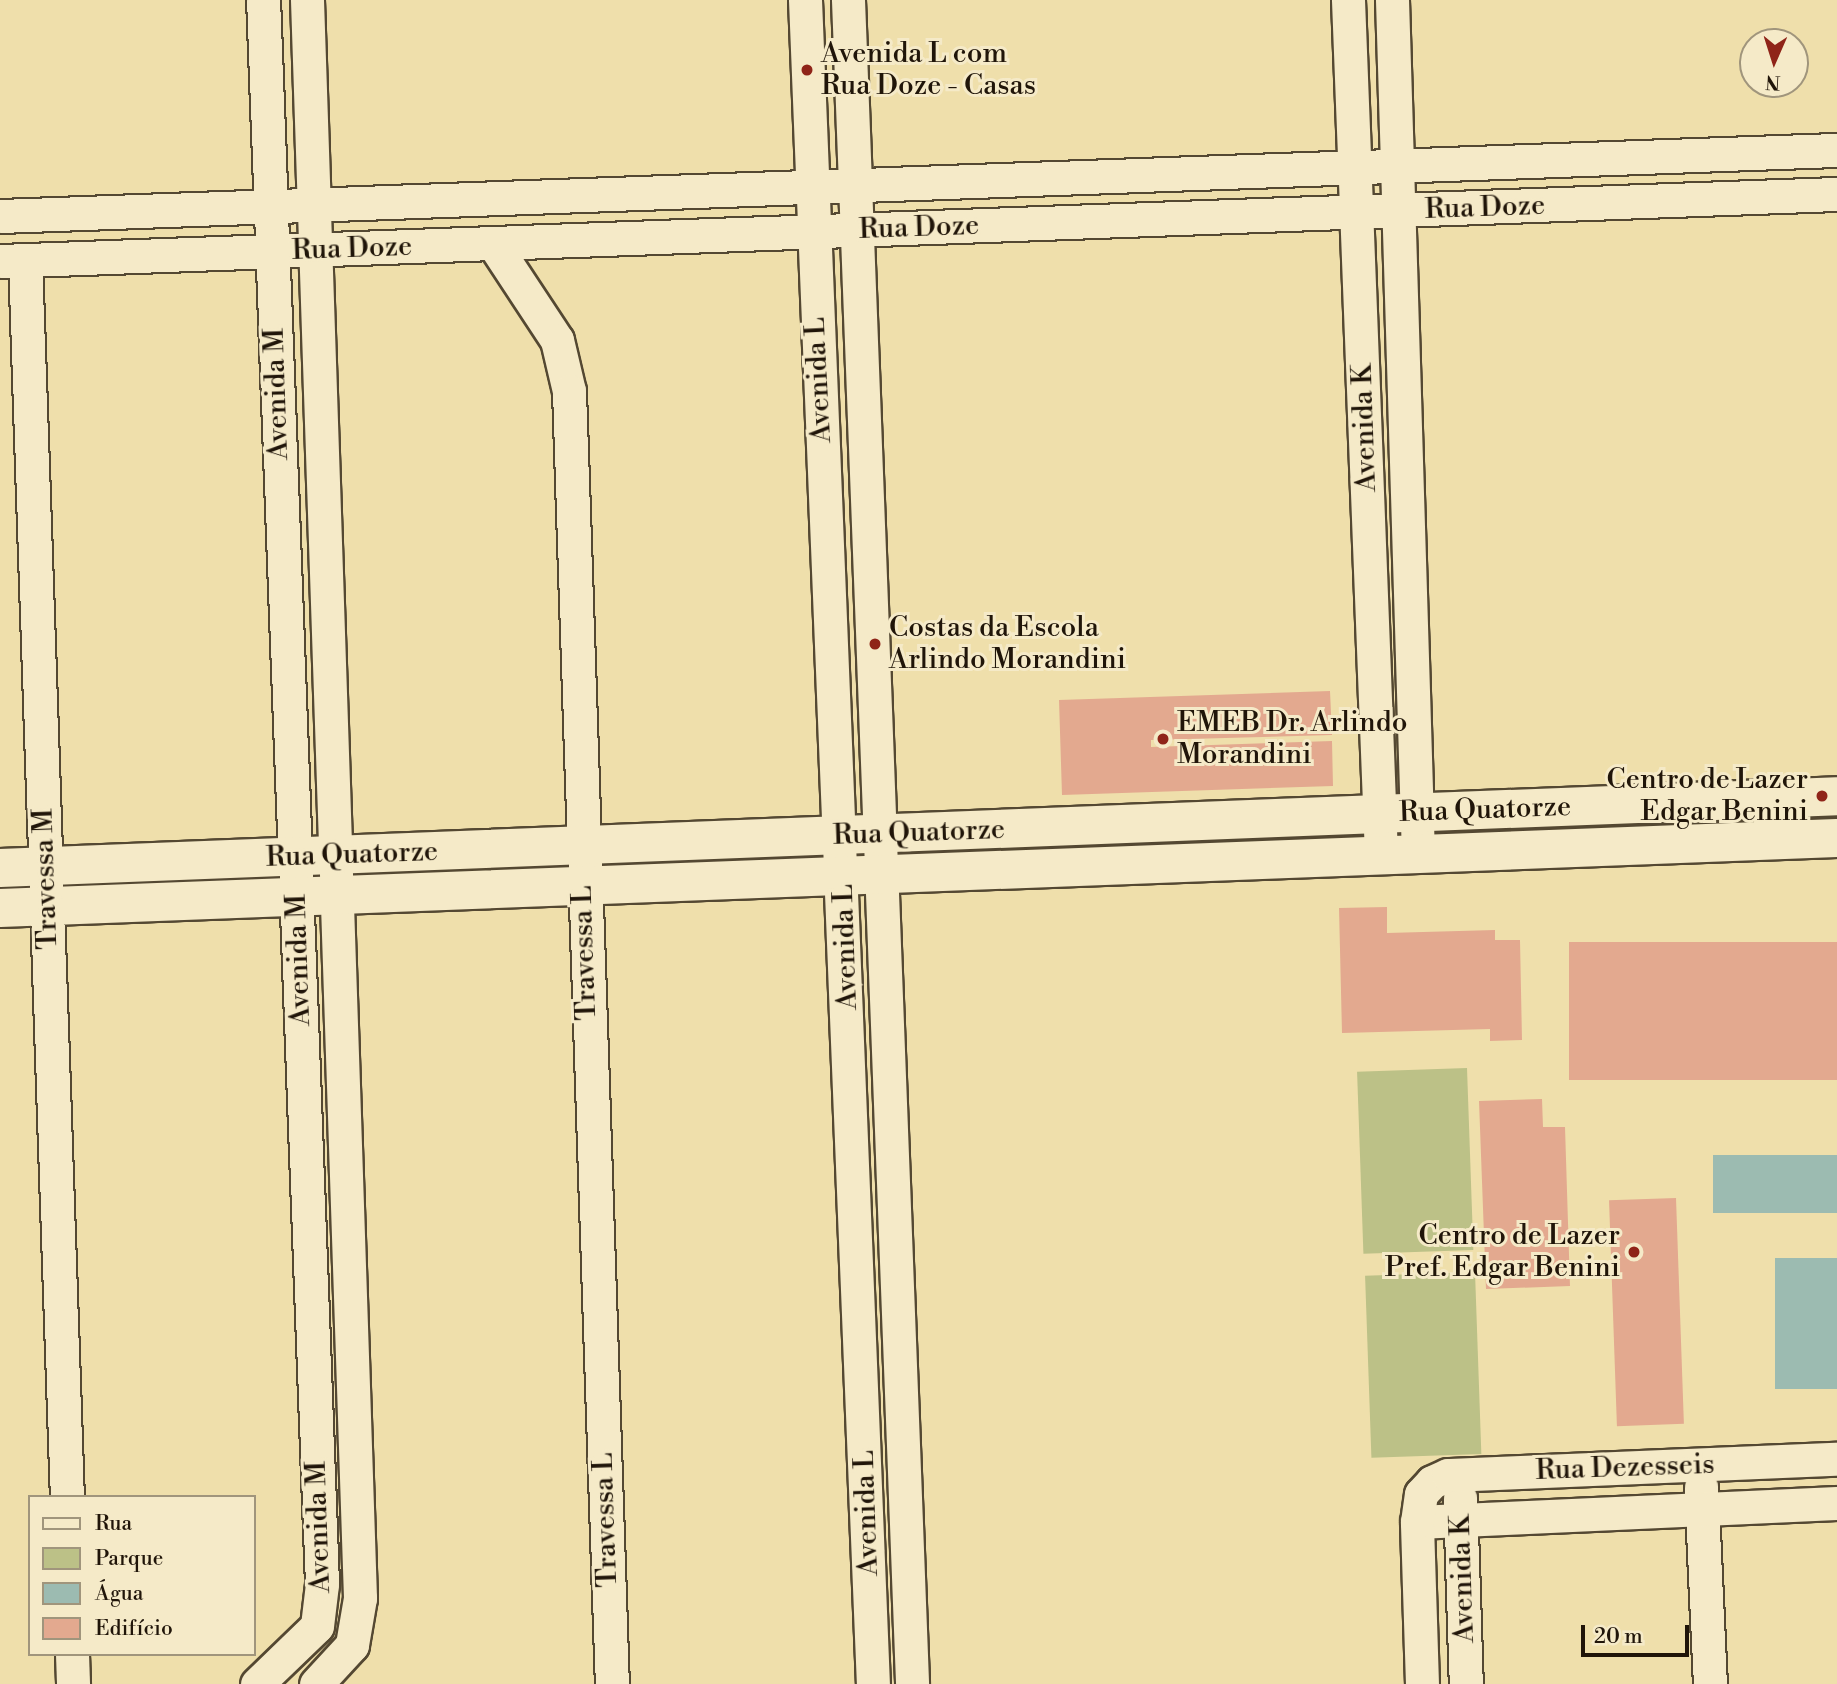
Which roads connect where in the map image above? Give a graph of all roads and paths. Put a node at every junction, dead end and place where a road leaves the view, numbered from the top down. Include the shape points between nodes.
1 (263, 0) edge
2 (307, 0) edge
3 (805, 0) edge
4 (848, 0) edge
5 (1348, 0) edge
6 (1392, 0) edge
7 (1837, 150) edge
8 (1399, 166) junction
9 (1356, 168) junction
10 (855, 186) junction
11 (810, 188) junction
12 (1837, 194) edge
13 (313, 205) junction
14 (269, 207) junction
15 (1401, 211) junction
16 (1357, 212) junction
17 (0, 216) edge
18 (856, 230) junction
19 (812, 232) junction
20 (493, 243) junction
21 (314, 250) junction
22 (271, 252) junction
23 (13, 261) edge
24 (1837, 796) edge
25 (1417, 813) junction
26 (1378, 814) junction
27 (883, 834) junction
28 (841, 836) junction
29 (1837, 838) edge
30 (582, 847) junction
31 (334, 856) junction
32 (1399, 856) junction
33 (294, 857) junction
34 (46, 866) junction
35 (0, 868) edge
36 (883, 875) junction
37 (843, 876) junction
38 (582, 887) junction
39 (335, 896) junction
40 (296, 897) junction
41 (47, 906) junction
42 (0, 908) edge
43 (902, 1393) junction
44 (863, 1397) junction
45 (1837, 1459) edge
46 (1700, 1465) junction
47 (1460, 1474) junction
48 (67, 1495) edge
49 (1837, 1503) edge
50 (1419, 1508) junction
51 (1701, 1509) junction
52 (1461, 1520) junction
53 (321, 1613) junction
54 (358, 1627) junction
55 (72, 1656) edge
56 (73, 1684) edge
57 (257, 1684) edge
58 (316, 1684) edge
59 (612, 1684) edge
60 (873, 1684) edge
61 (912, 1684) edge
62 (1422, 1684) edge
63 (1466, 1684) edge
64 (1710, 1684) edge

1 - 14 street, Avenida M
2 - 13 street, Avenida M
3 - 11 street, Avenida L
4 - 10 street, Avenida L
5 - 9 street, Avenida K
6 - 8 street, Avenida K
7 - 8 street, Rua Doze
8 - 9 street, Rua Doze
8 - 15 street, Avenida K
9 - 10 street, Rua Doze
9 - 16 street, Avenida K
10 - 11 street, Rua Doze
10 - 18 street, Avenida L
11 - 13 street, Rua Doze
11 - 19 street, Avenida L
12 - 15 street, Rua Doze
13 - 14 street, Rua Doze
13 - 21 street, Avenida M
14 - 17 street, Rua Doze
14 - 22 street, Avenida M
15 - 16 street, Rua Doze
15 - 25 street, Avenida K
16 - 18 street, Rua Doze
16 - 26 street, Avenida K
18 - 19 street, Rua Doze
18 - 27 street, Avenida L
19 - 20 street, Rua Doze
19 - 28 street, Avenida L
20 - 21 street, Rua Doze
20 - 30 street, Travessa L via 557,340 566,366
21 - 22 street, Rua Doze
21 - 31 street, Avenida M
22 - 23 street, Rua Doze
22 - 33 street, Avenida M
23 - 34 street, Travessa M
24 - 25 street, Rua Quatorze
25 - 26 street, Rua Quatorze
25 - 32 street, Avenida K
26 - 27 street, Rua Quatorze
26 - 32 street, Avenida K
27 - 28 street, Rua Quatorze
27 - 36 street, Avenida L
28 - 30 street, Rua Quatorze
28 - 37 street, Avenida L
29 - 32 street, Rua Quatorze
30 - 31 street, Rua Quatorze
30 - 38 street, Travessa L
31 - 33 street, Rua Quatorze
31 - 39 street, Avenida M
32 - 36 street, Rua Quatorze
33 - 34 street, Rua Quatorze
33 - 40 street, Avenida M
34 - 35 street, Rua Quatorze
34 - 41 street, Travessa M
36 - 37 street, Rua Quatorze
36 - 43 street, Avenida L
37 - 38 street, Rua Quatorze
37 - 44 street, Avenida L
38 - 39 street, Rua Quatorze
38 - 59 street, Travessa L
39 - 40 street, Rua Quatorze
39 - 54 street, Avenida M
40 - 41 street, Rua Quatorze
40 - 53 street, Avenida M
41 - 42 street, Rua Quatorze
41 - 48 street, Travessa M
43 - 44 street
43 - 61 street, Avenida L
44 - 60 street, Avenida L
45 - 46 street, Rua Dezesseis
46 - 47 street, Rua Dezesseis
46 - 51 street
47 - 50 street, Rua Dezesseis via 1432,1482
47 - 52 street, Avenida K
49 - 51 street, Rua Dezesseis
50 - 52 street, Rua Dezesseis
50 - 62 street, Avenida K
51 - 52 street, Rua Dezesseis
51 - 64 street
52 - 63 street, Avenida K
53 - 54 street
53 - 57 street, Avenida M via 311,1636
54 - 58 street, Avenida M via 342,1661
55 - 56 street

